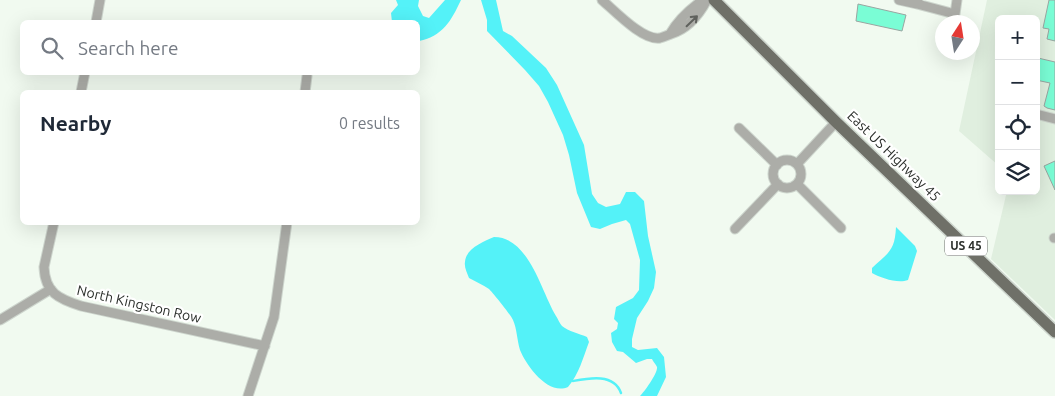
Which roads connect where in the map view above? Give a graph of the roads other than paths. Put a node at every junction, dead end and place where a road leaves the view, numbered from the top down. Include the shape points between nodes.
1 (100, 0) edge
2 (602, 0) edge
3 (703, 0) edge
4 (707, 0) edge
5 (714, 0) edge
6 (900, 0) edge
7 (958, 0) edge
8 (918, 2) edge
9 (96, 20) edge
10 (670, 34) junction
11 (84, 75) edge
12 (307, 76) dead end
13 (81, 90) edge
14 (305, 90) edge
15 (1040, 115) edge
16 (1055, 119) edge
17 (836, 122) junction
18 (739, 128) dead end
19 (797, 164) junction
20 (777, 165) junction
21 (778, 184) junction
22 (797, 184) junction
23 (53, 225) edge
24 (287, 225) edge
25 (841, 228) dead end
26 (735, 229) dead end
27 (51, 289) junction
28 (0, 320) edge
29 (1055, 332) edge
30 (265, 346) junction
31 (248, 396) edge

1 - 9 street
2 - 10 street via 648,36 659,38
3 - 10 street via 674,26
10 -> 4 street via 681,32 700,14
5 - 17 main road, East US Highway 45 / US 45
6 - 8 street
7 - 8 street via 954,14
11 - 13 street
12 - 14 street
15 - 16 street
17 - 19 street
17 - 29 main road, East US Highway 45 / US 45
18 - 20 street
19 - 20 street via 785,160
19 - 22 street via 801,176
20 - 21 street via 773,173
21 - 22 street via 789,188
21 - 26 street
22 - 25 street
23 - 27 street via 44,267
24 - 30 street via 274,317
27 - 28 street
27 - 30 street, North Kingston Row via 63,301 80,306
30 - 31 street

